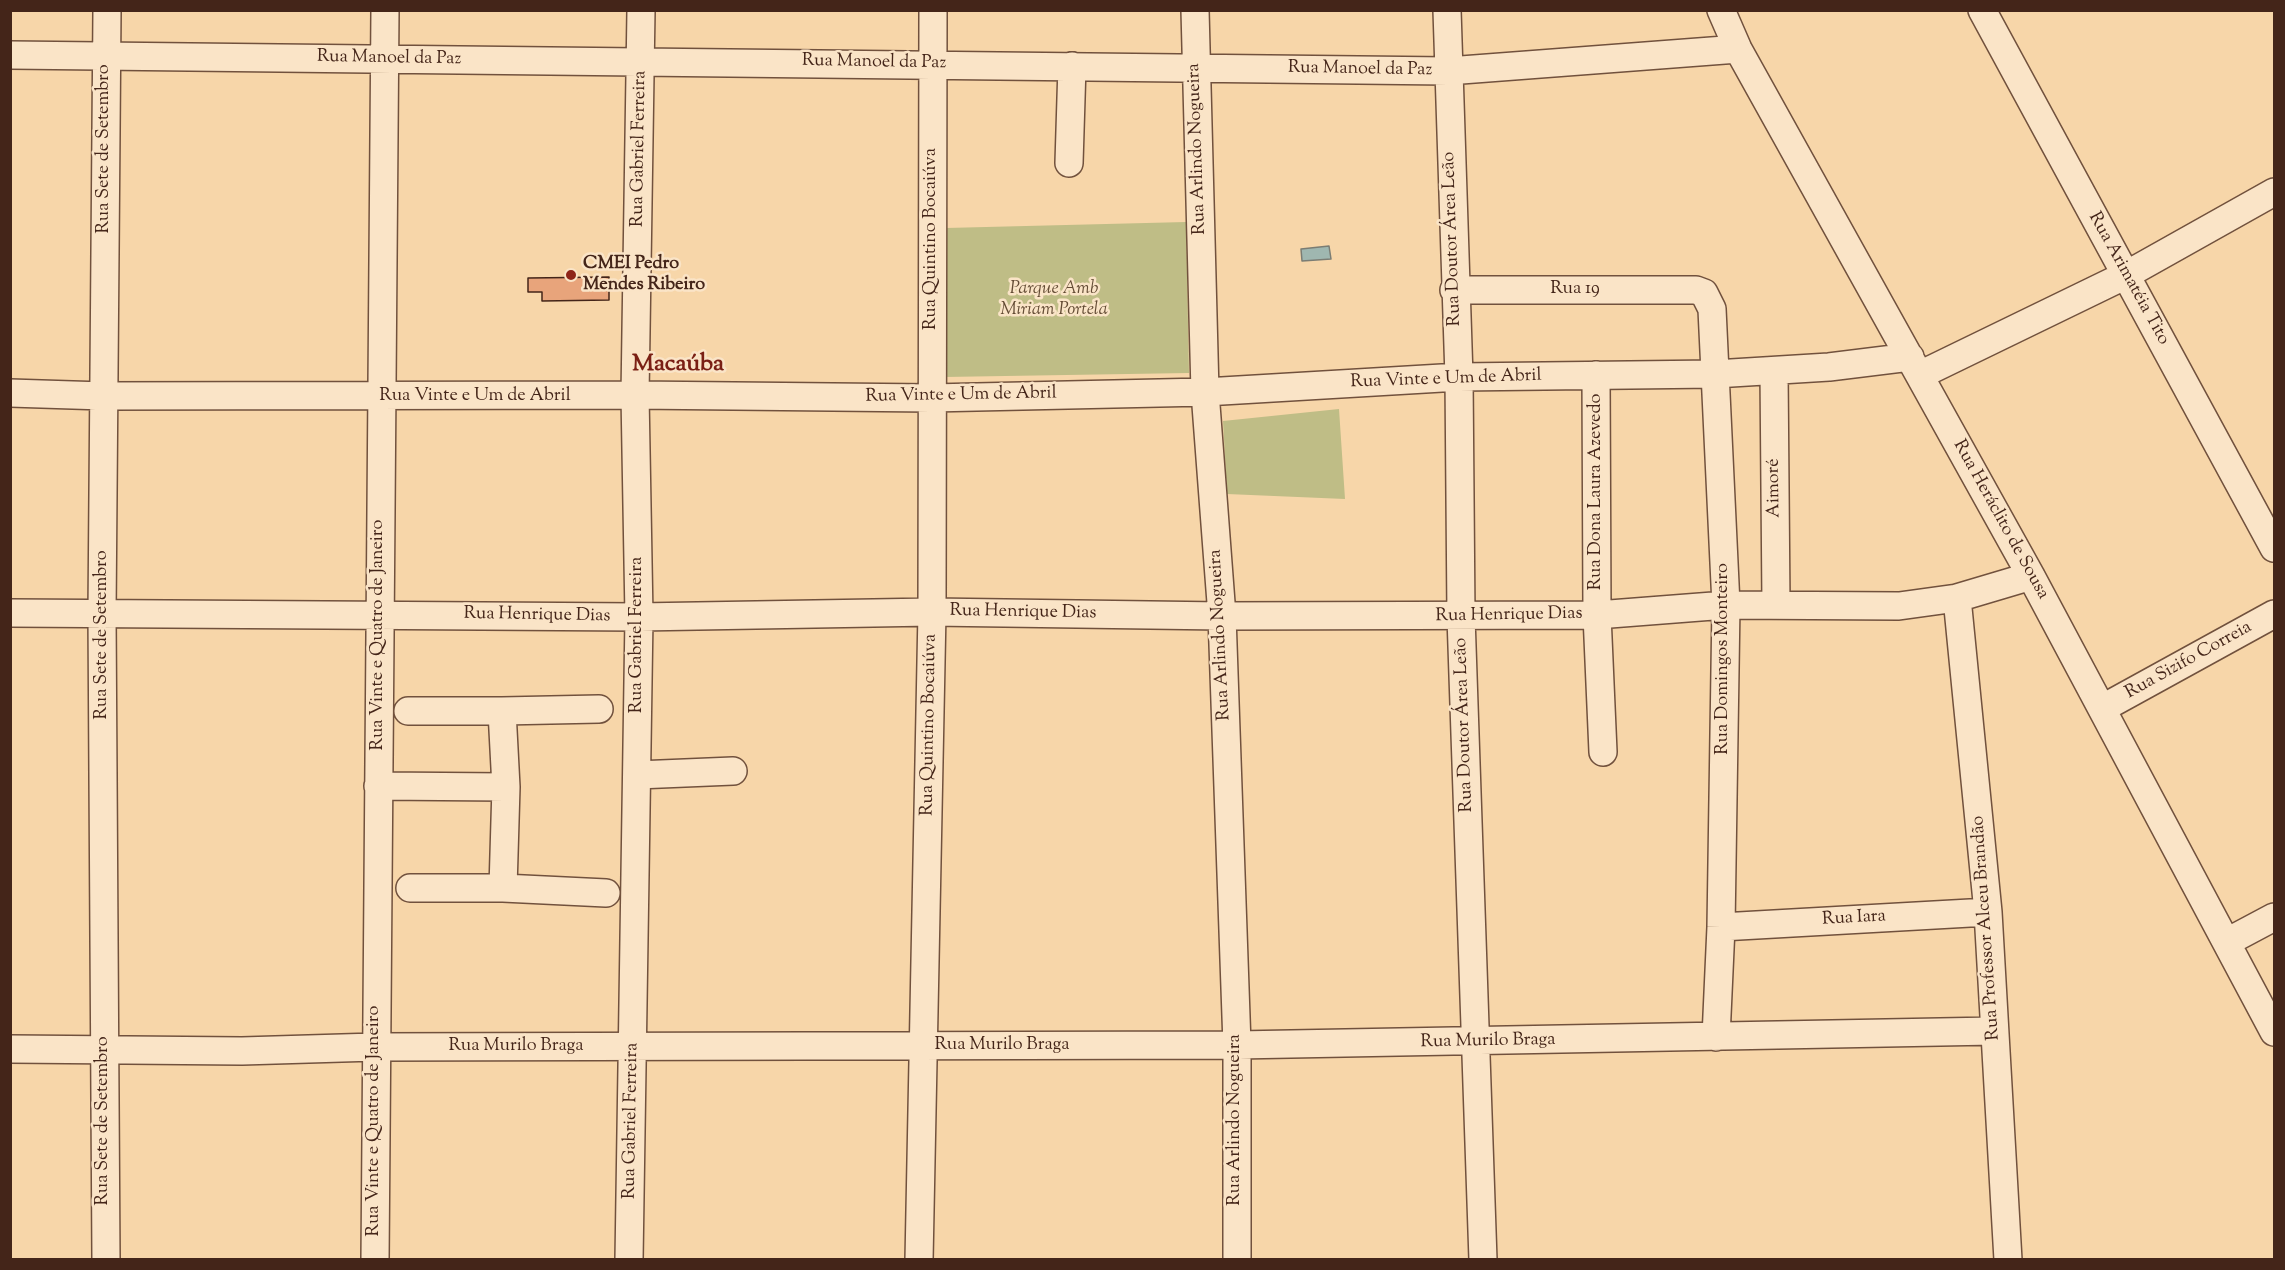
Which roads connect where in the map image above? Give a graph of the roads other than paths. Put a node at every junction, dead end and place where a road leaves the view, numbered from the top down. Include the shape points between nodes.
1 (107, 10) edge
2 (385, 10) edge
3 (641, 10) edge
4 (933, 10) edge
5 (1195, 10) edge
6 (1447, 10) edge
7 (1721, 10) edge
8 (1982, 10) edge
9 (1738, 49) junction
10 (10, 55) edge
11 (105, 56) junction
12 (384, 59) junction
13 (641, 61) junction
14 (933, 64) junction
15 (1072, 66) junction
16 (1196, 68) junction
17 (1448, 71) junction
18 (1069, 163) dead end
19 (2274, 192) edge
20 (2126, 275) junction
21 (1454, 290) junction
22 (1696, 290) joint
23 (1915, 366) junction
24 (1774, 371) junction
25 (1715, 374) junction
26 (1596, 375) junction
27 (1459, 377) junction
28 (1205, 392) junction
29 (10, 393) edge
30 (635, 395) junction
31 (104, 396) junction
32 (380, 398) junction
33 (931, 398) junction
34 (2274, 548) edge
35 (2031, 576) junction
36 (1957, 598) junction
37 (1726, 604) junction
38 (1776, 605) junction
39 (932, 612) junction
40 (10, 613) edge
41 (102, 614) junction
42 (2274, 614) edge
43 (380, 615) junction
44 (1597, 615) junction
45 (1222, 616) junction
46 (639, 617) junction
47 (1461, 617) junction
48 (2103, 708) junction
49 (599, 710) dead end
50 (408, 711) dead end
51 (502, 711) junction
52 (1603, 752) dead end
53 (733, 771) dead end
54 (637, 775) junction
55 (378, 786) junction
56 (506, 787) junction
57 (410, 888) dead end
58 (503, 888) junction
59 (606, 893) dead end
60 (1988, 912) junction
61 (2274, 917) edge
62 (1721, 927) junction
63 (2227, 942) junction
64 (1994, 1031) junction
65 (2274, 1032) edge
66 (1716, 1037) junction
67 (1476, 1042) junction
68 (1237, 1045) junction
69 (925, 1046) junction
70 (375, 1047) junction
71 (634, 1047) junction
72 (10, 1049) edge
73 (104, 1049) junction
74 (106, 1260) edge
75 (375, 1260) edge
76 (629, 1260) edge
77 (919, 1260) edge
78 (1237, 1260) edge
79 (1483, 1260) edge
80 (2008, 1260) edge

1 - 11 street, Rua Sete de Setembro
2 - 12 street, Rua Vinte e Quatro de Janeiro
3 - 13 street, Rua Gabriel Ferreira
4 - 14 street, Rua Quintino Bocaiúva
5 - 16 street, Rua Arlindo Nogueira
6 - 17 street, Rua Doutor Área Leão
7 - 9 street, Rua Heráclito de Sousa
8 - 20 street, Rua Arimatéia Tito
9 - 17 street, Rua Manoel da Paz
9 - 23 street, Rua Heráclito de Sousa
10 - 11 street, Rua Manoel da Paz
11 - 12 street, Rua Manoel da Paz
11 - 31 street, Rua Sete de Setembro
12 - 13 street, Rua Manoel da Paz
12 - 32 street, Rua Vinte e Quatro de Janeiro
13 - 14 street, Rua Manoel da Paz
13 - 30 street, Rua Gabriel Ferreira
14 - 15 street, Rua Manoel da Paz
14 - 33 street, Rua Quintino Bocaiúva
15 - 16 street, Rua Manoel da Paz
15 - 18 street
16 - 17 street, Rua Manoel da Paz
16 - 28 street, Rua Arlindo Nogueira
17 - 21 street, Rua Doutor Área Leão
19 - 20 street
20 - 23 street
20 - 34 street, Rua Arimatéia Tito
21 - 22 street, Rua 19
21 - 27 street, Rua Doutor Área Leão
22 - 25 street, Rua Domingos Monteiro via 1704,293 1712,309
23 - 24 street, Rua Vinte e Um de Abril
23 - 35 street, Rua Heráclito de Sousa
24 - 25 street, Rua Vinte e Um de Abril
24 - 38 street, Aimoré
25 - 26 street, Rua Vinte e Um de Abril
25 - 37 street, Rua Domingos Monteiro
26 - 27 street, Rua Vinte e Um de Abril
26 - 44 street, Rua Dona Laura Azevedo
27 - 28 street, Rua Vinte e Um de Abril
27 - 47 street, Rua Doutor Área Leão
28 - 33 street, Rua Vinte e Um de Abril
28 - 45 street, Rua Arlindo Nogueira
29 - 31 street, Rua Vinte e Um de Abril
30 - 32 street, Rua Vinte e Um de Abril
30 - 33 street, Rua Vinte e Um de Abril
30 - 46 street, Rua Gabriel Ferreira
31 - 32 street, Rua Vinte e Um de Abril
31 - 41 street, Rua Sete de Setembro
32 - 43 street, Rua Vinte e Quatro de Janeiro
33 - 39 street, Rua Quintino Bocaiúva
35 - 36 street, Rua Henrique Dias
35 - 48 street, Rua Heráclito de Sousa
36 - 38 street, Rua Henrique Dias via 1899,606
36 - 60 street, Rua Professor Alceu Brandão
37 - 38 street, Rua Henrique Dias
37 - 44 street, Rua Henrique Dias
37 - 62 street, Rua Domingos Monteiro
39 - 45 street, Rua Henrique Dias
39 - 46 street, Rua Henrique Dias
39 - 69 street, Rua Quintino Bocaiúva
40 - 41 street, Rua Henrique Dias
41 - 43 street, Rua Henrique Dias
41 - 73 street, Rua Sete de Setembro
42 - 48 street, Rua Sizifo Correia
43 - 46 street, Rua Henrique Dias
43 - 55 street, Rua Vinte e Quatro de Janeiro
44 - 47 street, Rua Henrique Dias
44 - 52 street, Rua Dona Laura Azevedo
45 - 47 street, Rua Henrique Dias
45 - 68 street, Rua Arlindo Nogueira
46 - 54 street, Rua Gabriel Ferreira
47 - 67 street, Rua Doutor Área Leão
48 - 63 street, Rua Heráclito de Sousa
49 - 51 street
50 - 51 street
51 - 56 street
53 - 54 street
54 - 71 street, Rua Gabriel Ferreira
55 - 56 street
55 - 70 street, Rua Vinte e Quatro de Janeiro
56 - 58 street
57 - 58 street
58 - 59 street
60 - 62 street, Rua Iara
60 - 64 street, Rua Professor Alceu Brandão
61 - 63 street
62 - 66 street, Rua Domingos Monteiro
63 - 65 street, Rua Heráclito de Sousa
64 - 66 street, Rua Murilo Braga
64 - 80 street, Rua Professor Alceu Brandão
66 - 67 street, Rua Murilo Braga
67 - 68 street, Rua Murilo Braga
67 - 79 street, Rua Doutor Área Leão
68 - 69 street, Rua Murilo Braga
68 - 78 street, Rua Arlindo Nogueira
69 - 71 street, Rua Murilo Braga
69 - 77 street, Rua Quintino Bocaiúva
70 - 71 street, Rua Murilo Braga
70 - 73 street, Rua Murilo Braga via 242,1051
70 - 75 street, Rua Vinte e Quatro de Janeiro
71 - 76 street, Rua Gabriel Ferreira
72 - 73 street, Rua Murilo Braga
73 - 74 street, Rua Sete de Setembro

